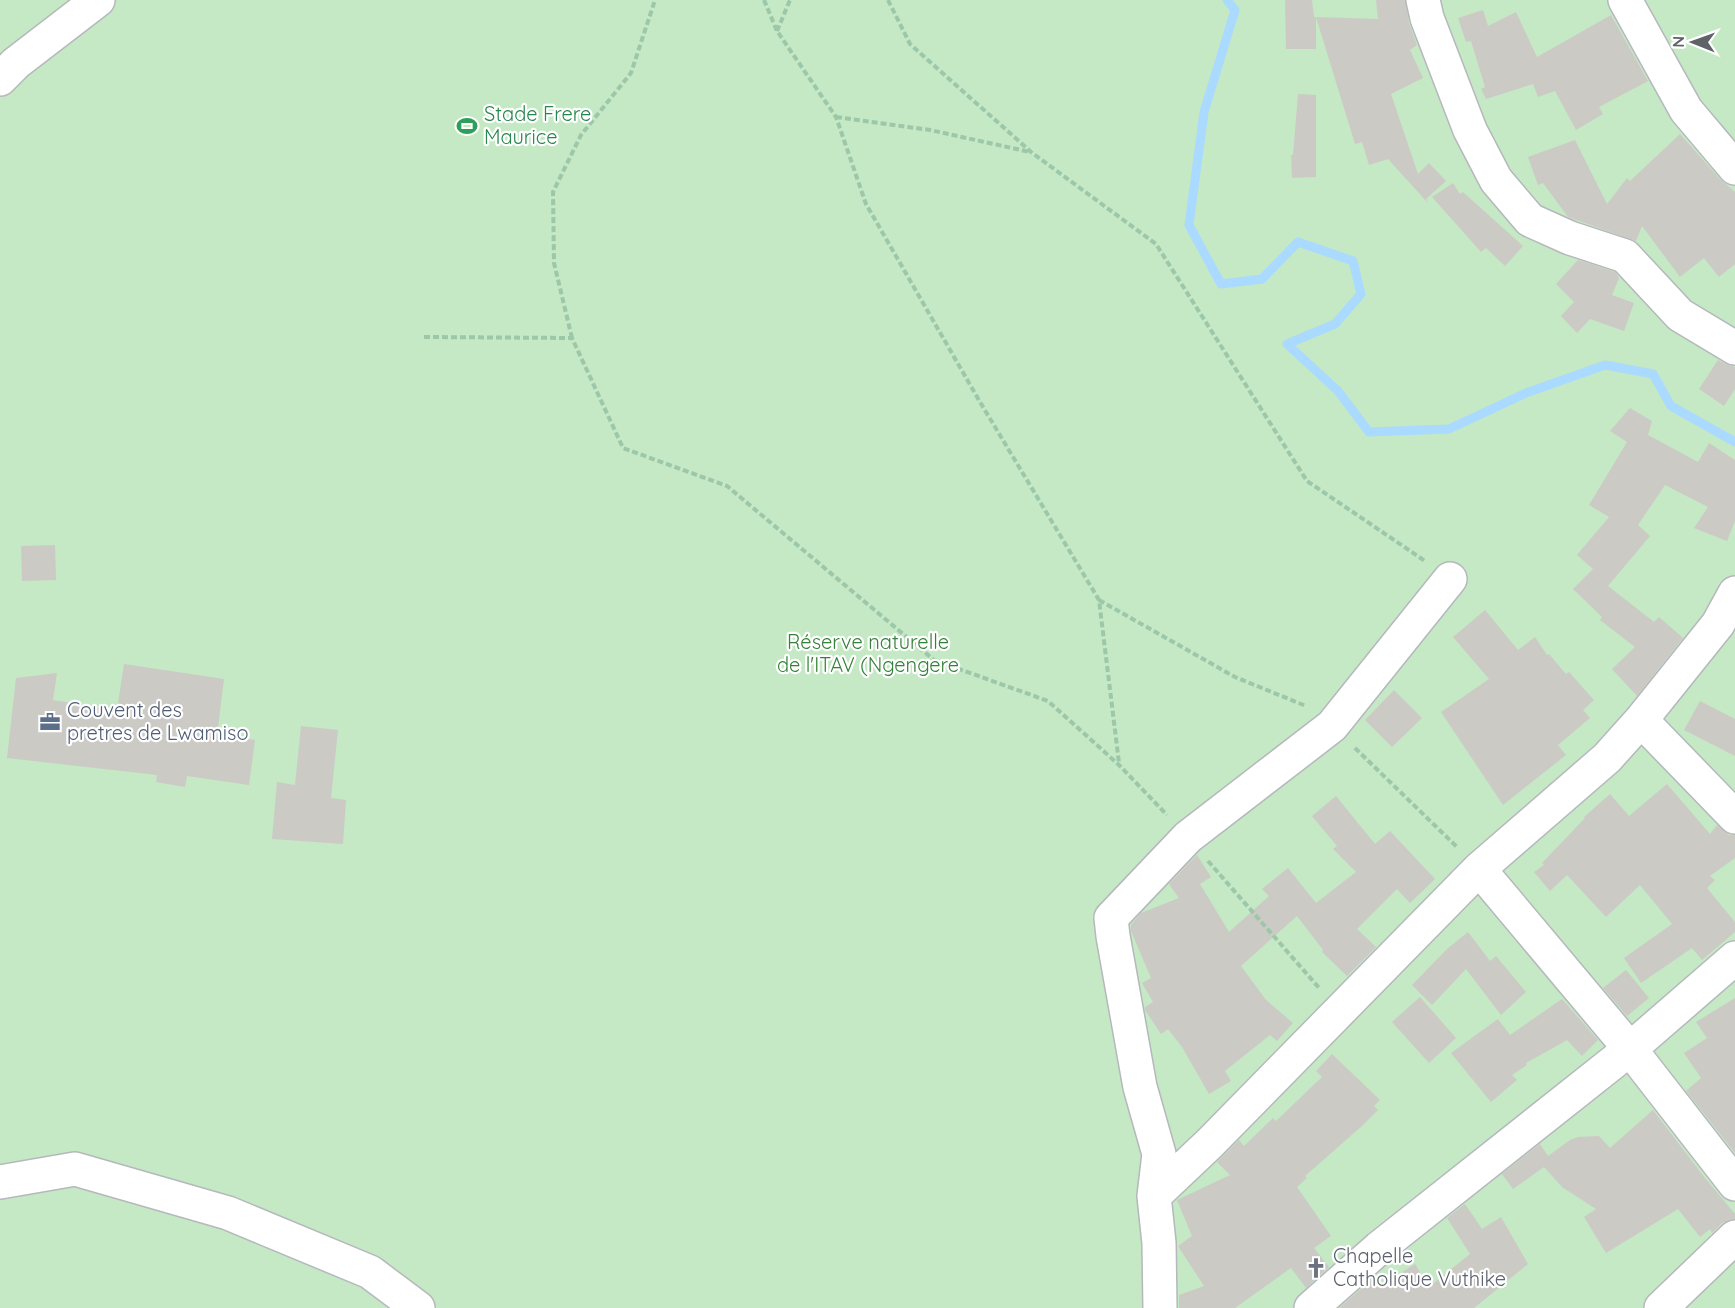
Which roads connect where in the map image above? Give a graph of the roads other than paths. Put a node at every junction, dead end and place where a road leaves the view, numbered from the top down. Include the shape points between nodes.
1 (98, 0) edge
2 (1423, 0) edge
3 (1625, 0) edge
4 (0, 79) edge
5 (1735, 168) edge
6 (1735, 348) edge
7 (1450, 579) road end
8 (1735, 593) edge
9 (1641, 720) junction
10 (1735, 817) edge
11 (1479, 869) junction
12 (1735, 958) edge
13 (1630, 1049) junction
14 (0, 1182) edge
15 (1735, 1184) edge
16 (1154, 1196) junction
17 (1735, 1237) edge
18 (418, 1308) edge
19 (1160, 1308) edge
20 (1311, 1308) edge
21 (1661, 1308) edge

1 - 4 street
2 - 6 street via 1426,18 1470,130 1496,180 1530,220 1625,256 1680,315
3 - 5 street via 1686,110
7 - 16 street via 1332,726 1188,837 1111,918 1140,1087 1159,1154
8 - 9 street via 1718,624
9 - 10 street
9 - 11 street via 1607,758
11 - 13 street
11 - 16 street
12 - 13 street
13 - 15 street
13 - 20 street via 1379,1248
14 - 18 street via 75,1169 228,1213 370,1272
16 - 19 street
17 - 21 street

